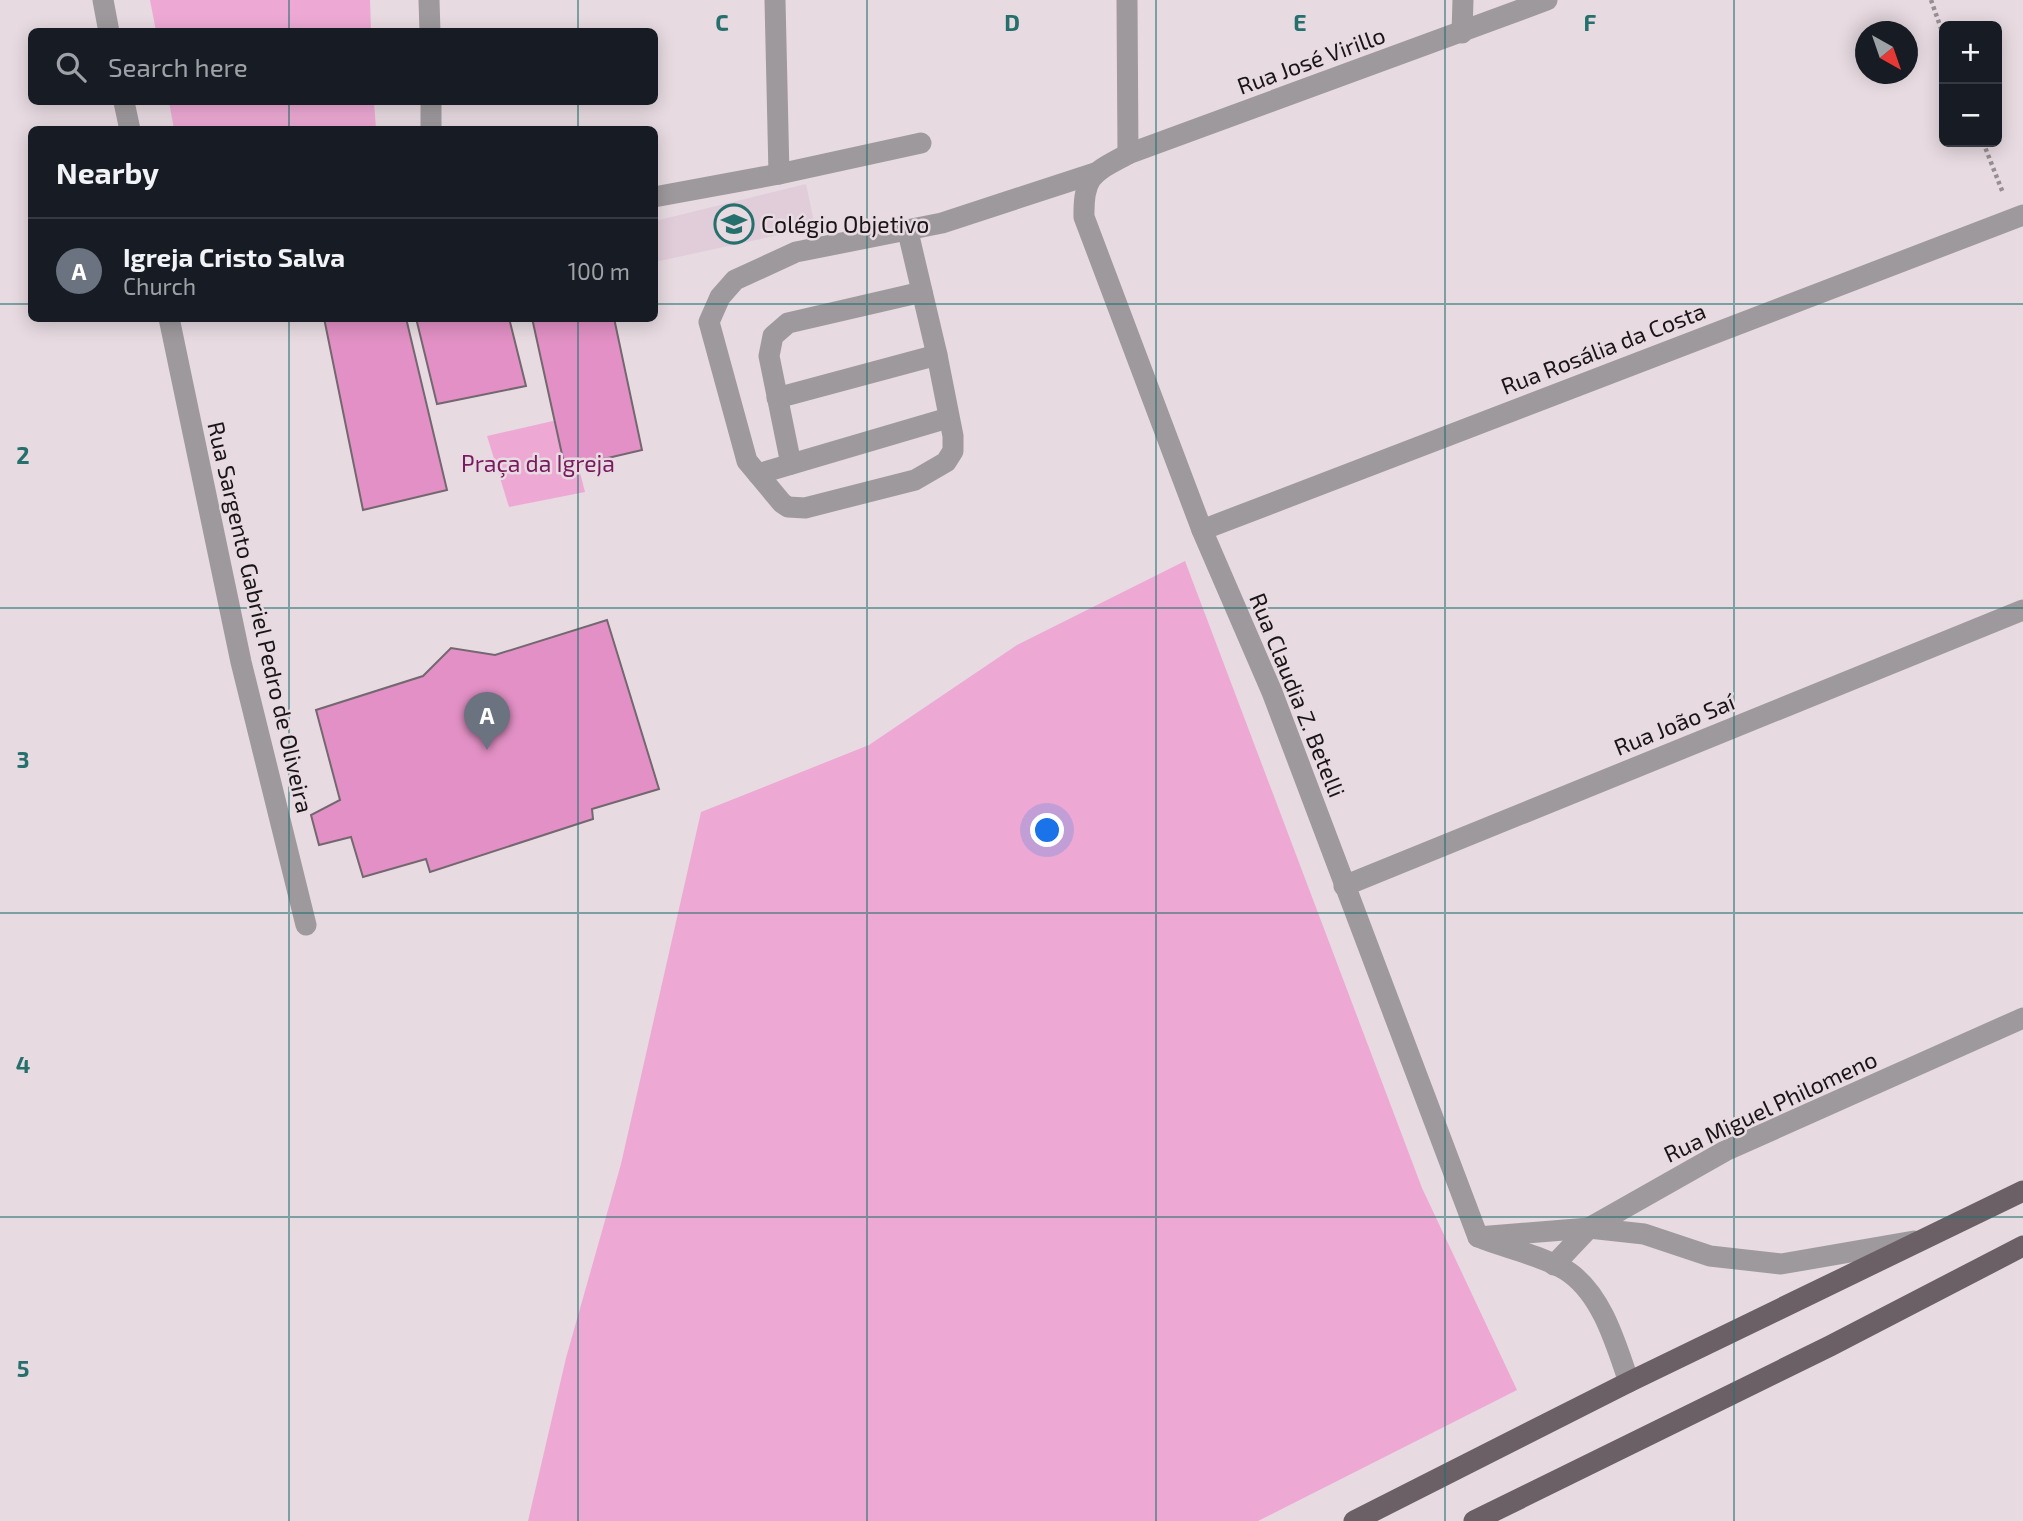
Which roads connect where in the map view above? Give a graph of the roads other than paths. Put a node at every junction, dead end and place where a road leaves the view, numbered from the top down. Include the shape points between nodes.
1 (103, 0) edge
2 (429, 0) edge
3 (775, 0) edge
4 (1127, 0) edge
5 (1463, 0) edge
6 (1546, 0) edge
7 (108, 28) edge
8 (430, 28) edge
9 (1462, 33) junction
10 (125, 105) edge
11 (431, 105) edge
12 (129, 126) edge
13 (431, 126) edge
14 (921, 143) dead end
15 (1128, 154) junction
16 (1095, 173) junction
17 (779, 174) junction
18 (658, 196) edge
19 (2023, 215) edge
20 (908, 232) junction
21 (922, 292) junction
22 (170, 322) edge
23 (937, 355) junction
24 (777, 398) junction
25 (948, 418) junction
26 (791, 464) junction
27 (758, 474) junction
28 (1202, 530) junction
29 (2023, 610) edge
30 (1344, 886) junction
31 (306, 926) dead end
32 (2023, 1018) edge
33 (2023, 1191) edge
34 (1588, 1228) junction
35 (1478, 1237) junction
36 (1923, 1239) junction
37 (2023, 1245) edge
38 (1554, 1265) junction
39 (1629, 1382) junction
40 (1354, 1521) edge
41 (1474, 1521) edge

1 - 7 street
2 - 8 street
3 - 17 street
4 - 15 street
5 - 9 street
6 - 9 street, Rua José Virillo
9 - 15 street, Rua José Virillo
10 - 12 street
11 - 13 street
14 - 17 street
15 - 16 street, Rua José Virillo
16 - 20 street, Rua José Virillo
16 - 28 street, Rua Claudia Z. Betelli via 1083,192 1084,216
17 - 18 street
19 - 28 street, Rua Rosália da Costa
20 - 21 street
20 - 27 street, Rua José Virillo via 796,252 735,280 720,297 709,322 747,461
21 - 23 street
21 - 24 street via 788,323 779,329 769,356
22 - 31 street, Rua Sargento Gabriel Pedro de Oliveira via 241,662
23 - 24 street
23 - 25 street
24 - 26 street
25 - 26 street
25 - 27 street, Rua José Virillo via 953,451 946,462 915,480 796,509 782,503
26 - 27 street
28 - 30 street, Rua Claudia Z. Betelli via 1272,692
29 - 30 street, Rua João Saí
30 - 35 street, Rua Claudia Z. Betelli
32 - 34 street, Rua Miguel Philomeno via 1725,1151
33 - 36 main road
34 - 35 street
34 - 36 street via 1644,1234 1710,1256 1781,1264
34 - 38 street, Rua Miguel Philomeno
35 - 38 street
36 - 39 main road
37 - 41 main road via 1830,1346
38 - 39 street via 1590,1291
39 - 40 main road

